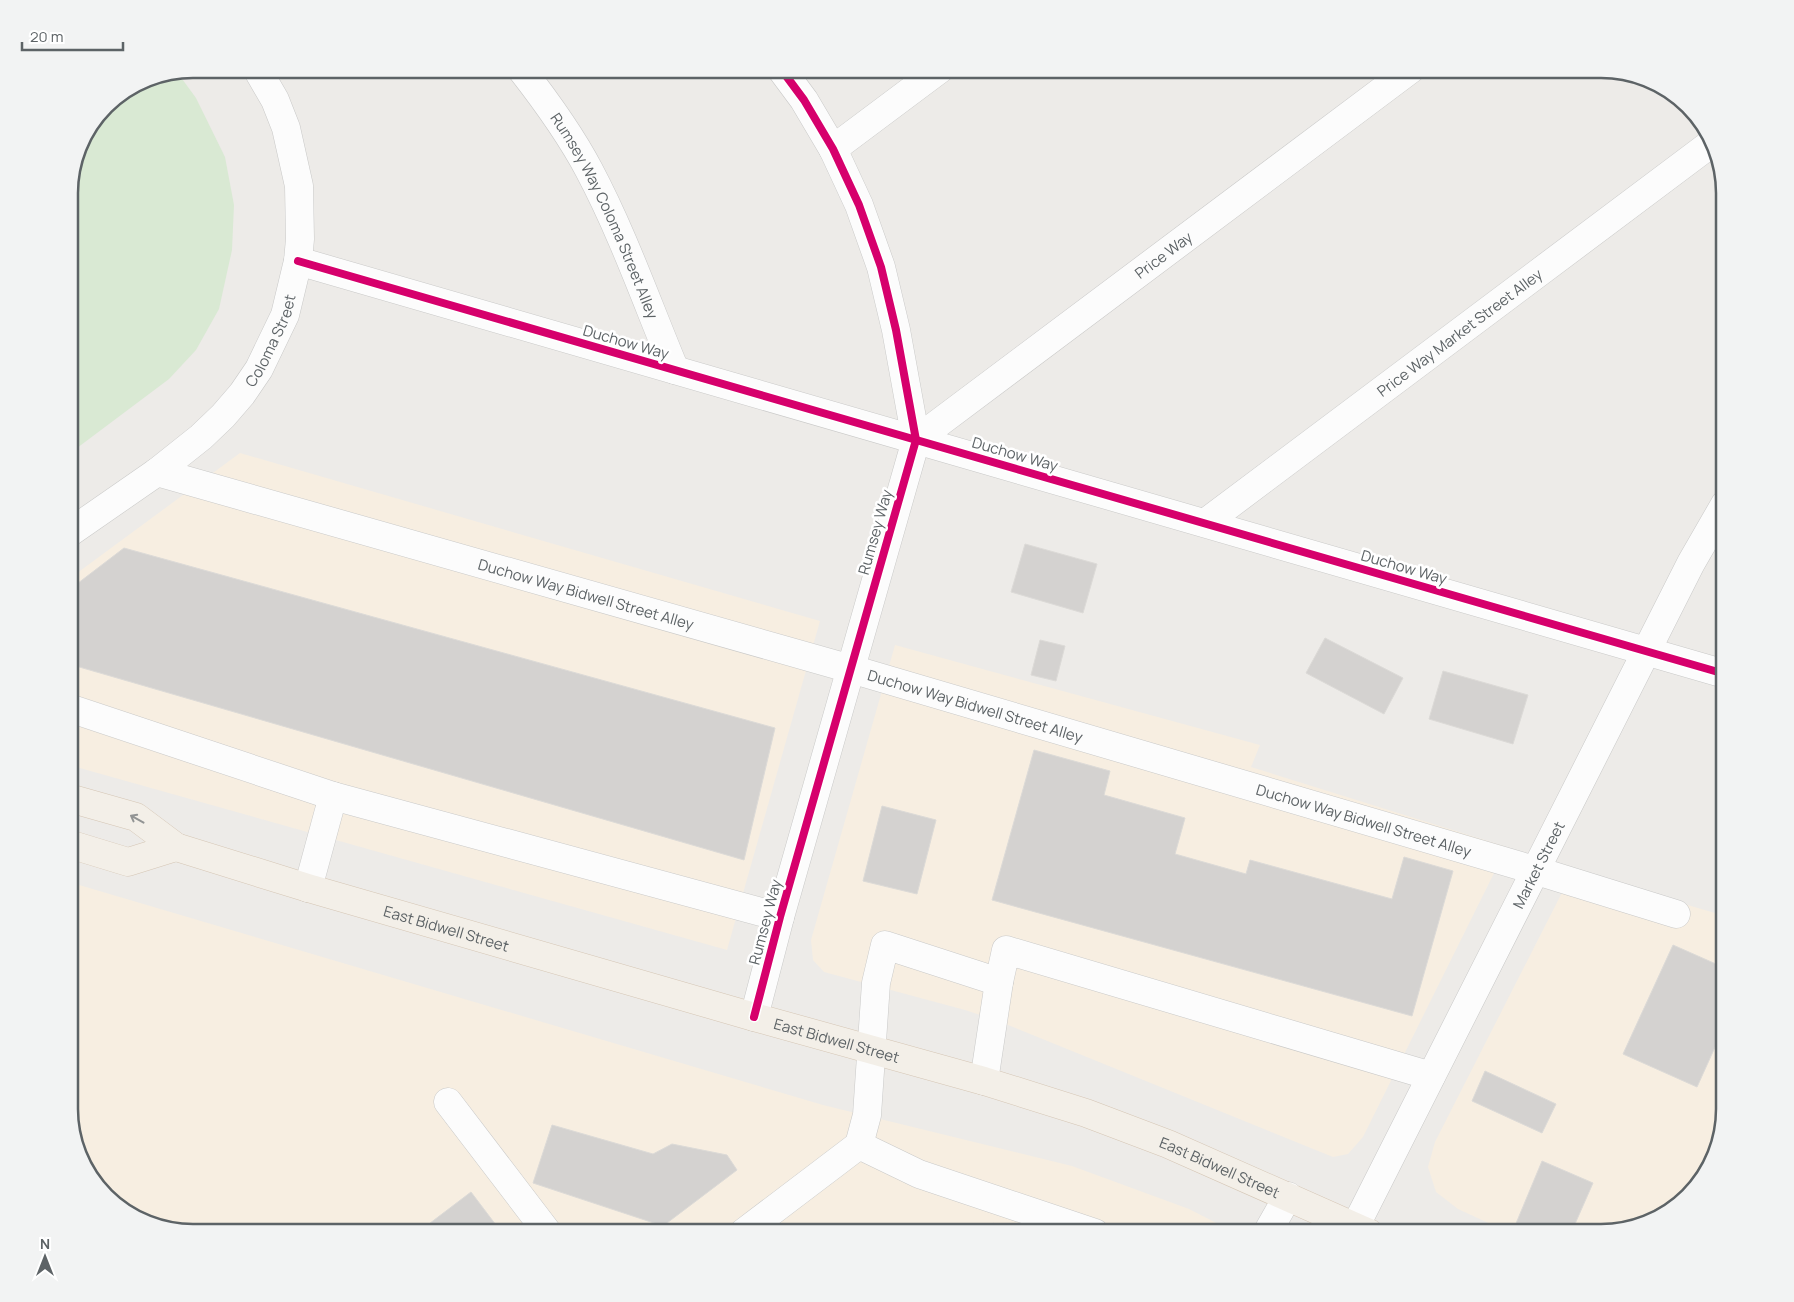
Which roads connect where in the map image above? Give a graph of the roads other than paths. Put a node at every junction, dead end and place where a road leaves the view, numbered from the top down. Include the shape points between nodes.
1 (262, 78) edge
2 (528, 78) edge
3 (788, 78) edge
4 (928, 78) edge
5 (1399, 78) edge
6 (1707, 147) edge
7 (833, 148) junction
8 (298, 261) junction
9 (675, 370) junction
10 (916, 440) junction
11 (156, 472) junction
12 (1716, 520) edge
13 (1205, 523) junction
14 (78, 527) edge
15 (1646, 651) junction
16 (851, 669) junction
17 (1716, 671) edge
18 (78, 711) edge
19 (333, 796) junction
20 (78, 801) edge
21 (176, 848) junction
22 (78, 851) edge
23 (1534, 870) junction
24 (308, 888) junction
25 (1676, 914) dead end
26 (780, 917) junction
27 (999, 982) junction
28 (754, 1017) junction
29 (872, 1049) junction
30 (1431, 1076) junction
31 (984, 1081) junction
32 (448, 1102) dead end
33 (859, 1145) junction
34 (1288, 1196) junction
35 (541, 1224) edge
36 (755, 1224) edge
37 (1068, 1224) edge
38 (1272, 1224) edge
39 (1349, 1224) edge
40 (1365, 1224) edge

1 - 8 street, Coloma Street via 286,128 299,186
2 - 9 street, Rumsey Way Coloma Street Alley via 555,114 589,170
3 - 7 street, Rumsey Way
4 - 7 street
5 - 10 street, Price Way
6 - 13 street, Price Way Market Street Alley
7 - 10 street, Rumsey Way via 860,205 881,267
8 - 9 street, Duchow Way
8 - 11 street, Coloma Street via 285,315 259,369 223,416
9 - 10 street, Duchow Way
10 - 13 street, Duchow Way
10 - 16 street, Rumsey Way
11 - 14 street, Coloma Street
11 - 16 street, Duchow Way Bidwell Street Alley
12 - 15 street, Market Street
13 - 15 street, Duchow Way
15 - 17 street, Duchow Way
15 - 23 street, Market Street
16 - 23 street, Duchow Way Bidwell Street Alley
16 - 26 street, Rumsey Way
18 - 19 street
19 - 24 street
19 - 26 street
21 -> 20 main road, East Bidwell Street via 136,817
21 - 22 main road via 128,862
21 - 24 main road, East Bidwell Street
23 - 25 street, Duchow Way Bidwell Street Alley
23 - 30 street, Market Street
24 - 28 main road, East Bidwell Street
26 - 28 street, Rumsey Way
27 - 29 street via 885,945 876,982
27 - 30 street via 1006,950
27 - 31 street
28 - 29 main road, East Bidwell Street
29 - 31 main road, East Bidwell Street
29 - 33 street via 867,1115
30 - 40 street, Market Street
31 - 34 main road, East Bidwell Street via 1086,1113 1168,1144
32 - 35 street
33 - 36 street
33 - 37 street via 919,1174
34 - 38 street
34 - 39 main road, East Bidwell Street

